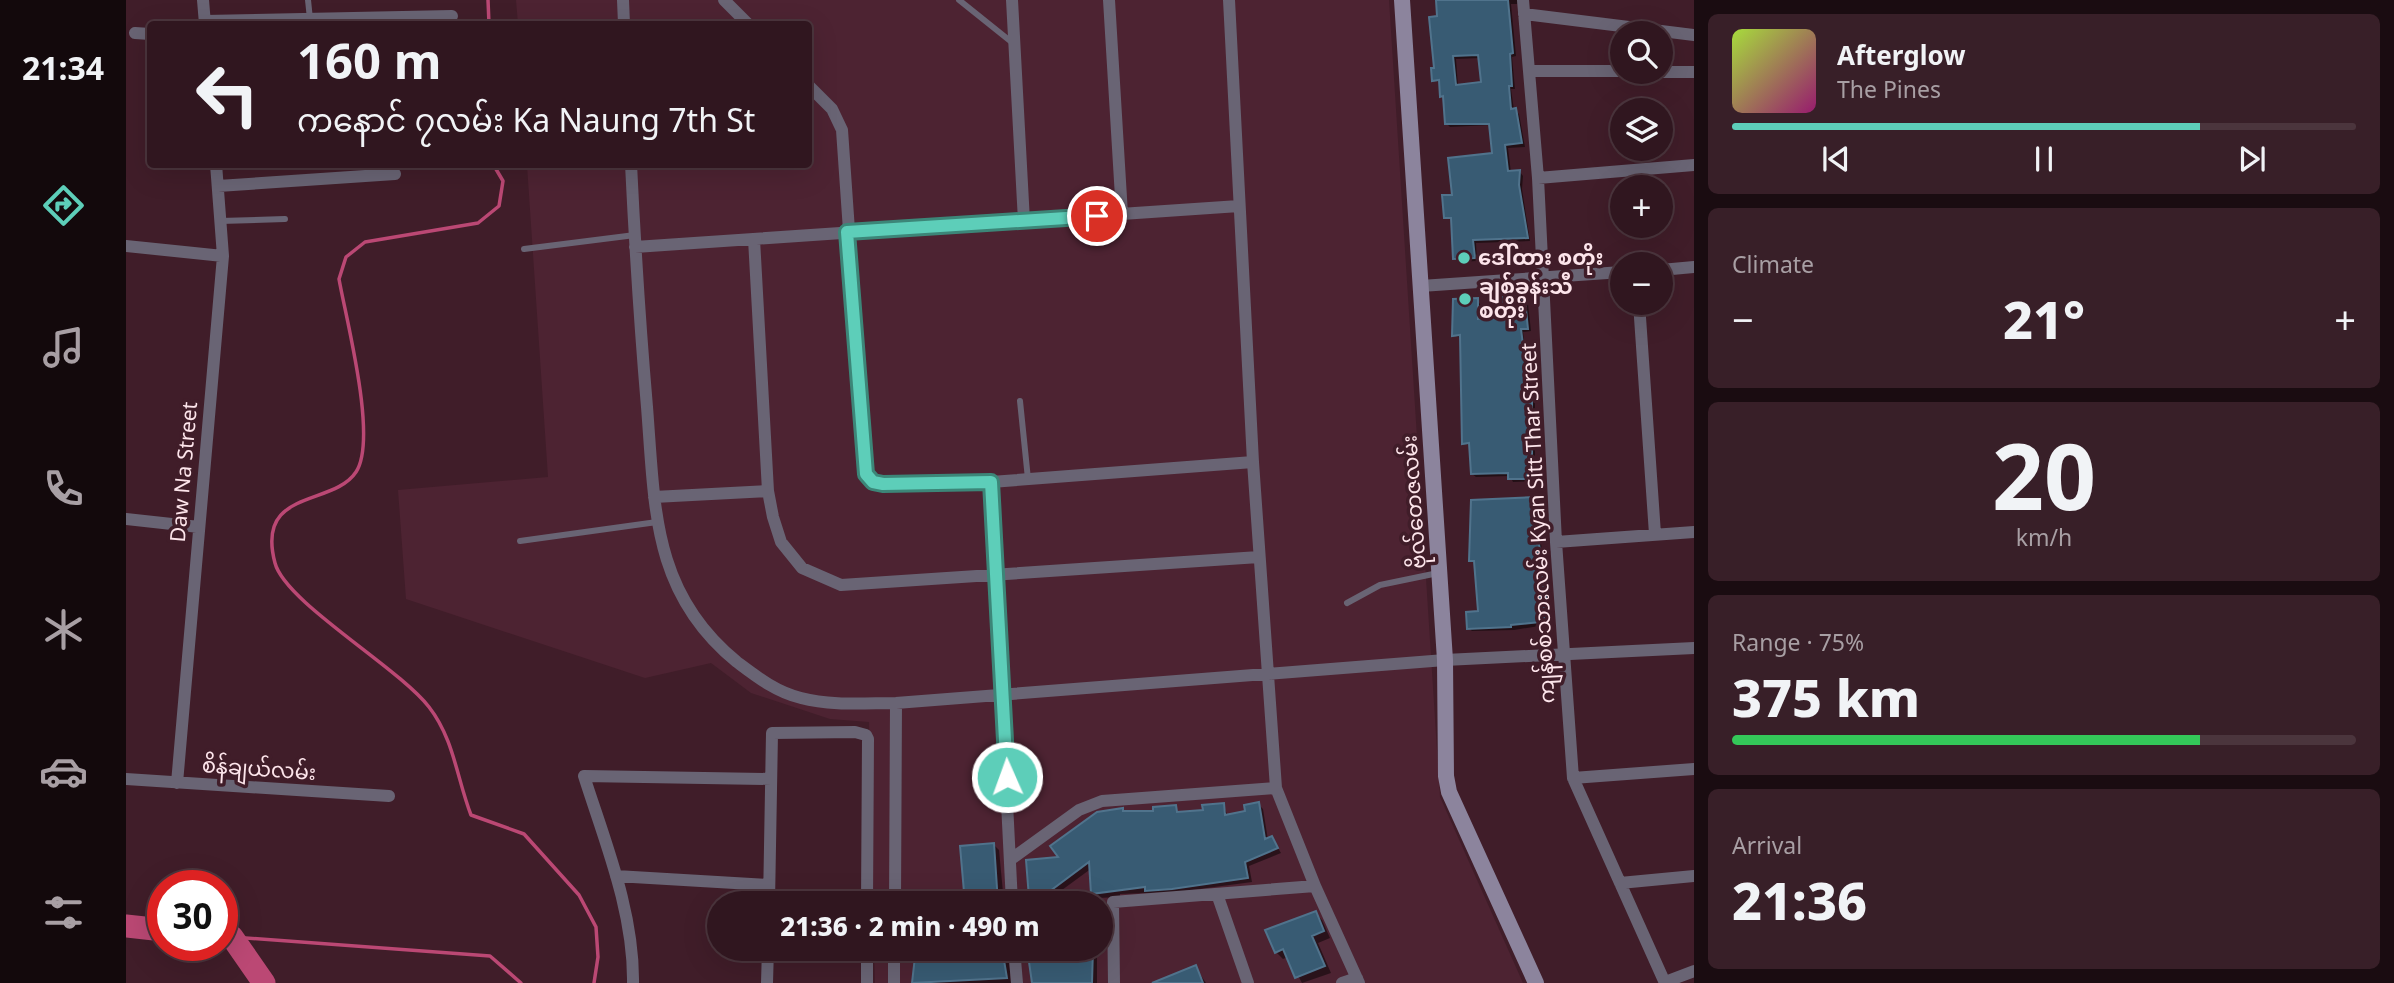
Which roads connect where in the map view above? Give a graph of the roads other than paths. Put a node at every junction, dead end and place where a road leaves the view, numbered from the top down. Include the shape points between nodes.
1 (203, 0) edge
2 (308, 0) edge
3 (623, 0) edge
4 (724, 0) edge
5 (959, 0) edge
6 (1012, 0) edge
7 (1110, 0) edge
8 (1229, 0) edge
9 (1402, 0) edge
10 (1523, 0) edge
11 (1524, 14) junction
12 (452, 16) dead end
13 (310, 19) junction
14 (427, 20) edge
15 (205, 21) edge
16 (258, 21) edge
17 (624, 21) edge
18 (745, 21) edge
19 (135, 33) dead end
20 (147, 34) edge
21 (1694, 35) edge
22 (1015, 45) junction
23 (1529, 71) junction
24 (1610, 71) edge
25 (1673, 72) edge
26 (1694, 72) edge
27 (812, 89) edge
28 (1694, 165) edge
29 (216, 168) edge
30 (631, 168) edge
31 (395, 174) dead end
32 (1538, 178) junction
33 (218, 186) junction
34 (1239, 206) junction
35 (1122, 214) junction
36 (285, 219) dead end
37 (1024, 220) junction
38 (220, 221) junction
39 (847, 232) junction
40 (754, 239) junction
41 (635, 241) junction
42 (126, 246) edge
43 (524, 249) dead end
44 (223, 256) junction
45 (1694, 267) edge
46 (1673, 269) edge
47 (1610, 273) edge
48 (1543, 278) junction
49 (1421, 286) junction
50 (1640, 315) edge
51 (1020, 401) dead end
52 (1253, 462) junction
53 (1028, 479) junction
54 (991, 482) junction
55 (768, 491) junction
56 (654, 497) junction
57 (126, 519) edge
58 (657, 522) junction
59 (199, 527) junction
60 (1694, 532) edge
61 (1655, 534) junction
62 (520, 541) dead end
63 (1556, 542) junction
64 (1259, 557) junction
65 (1440, 572) junction
66 (996, 574) junction
67 (1347, 603) dead end
68 (1694, 648) edge
69 (1563, 654) junction
70 (1445, 660) junction
71 (1267, 675) junction
72 (1003, 695) junction
73 (896, 703) junction
74 (1694, 769) edge
75 (1573, 778) junction
76 (126, 779) edge
77 (771, 779) junction
78 (177, 783) junction
79 (1276, 788) junction
80 (389, 796) dead end
81 (1010, 859) junction
82 (616, 876) junction
83 (1694, 876) edge
84 (1620, 883) junction
85 (769, 885) junction
86 (1315, 886) junction
87 (769, 891) edge
88 (867, 891) edge
89 (895, 891) edge
90 (1011, 891) edge
91 (1217, 894) junction
92 (768, 961) edge
93 (867, 961) edge
94 (894, 961) edge
95 (1015, 961) edge
96 (1694, 971) edge
97 (1358, 980) edge
98 (1665, 982) edge
99 (633, 983) edge
100 (767, 983) edge
101 (867, 983) edge
102 (894, 983) edge
103 (1017, 983) edge
104 (1114, 983) edge
105 (1248, 983) edge
106 (1342, 983) edge
107 (1536, 983) edge

1 - 15 street
2 - 13 lane
3 - 17 street
4 - 18 street
5 - 22 lane
6 - 22 street
7 - 35 street
8 - 34 street
9 - 49 main road, ဗိုလ်တေဇလမ်း
10 - 11 street, ကျန်စစ်သားလမ်း Kyan Sitt Thar Street
11 - 21 street
11 - 23 street, ကျန်စစ်သားလမ်း Kyan Sitt Thar Street
12 - 14 street
13 - 14 street
13 - 16 street
19 - 20 street
22 - 37 street
23 - 24 street
23 - 32 street, ကျန်စစ်သားလမ်း Kyan Sitt Thar Street
25 - 26 street
27 - 39 street via 832,108 842,131
28 - 32 street
29 - 33 street, Daw Na Street
30 - 41 street
31 - 33 street
32 - 48 street, ကျန်စစ်သားလမ်း Kyan Sitt Thar Street
33 - 38 street, Daw Na Street
34 - 35 street
34 - 52 street
35 - 37 street
36 - 38 lane
37 - 39 street
38 - 44 street, Daw Na Street
39 - 40 street
39 - 54 street via 866,474 883,484
40 - 41 street
40 - 55 street
41 - 43 lane
41 - 56 street
42 - 44 street
44 - 59 street, Daw Na Street
45 - 46 street
47 - 48 street
48 - 49 street
48 - 63 street, ကျန်စစ်သားလမ်း Kyan Sitt Thar Street
49 - 65 main road, ဗိုလ်တေဇလမ်း
50 - 61 street
51 - 53 lane
52 - 53 street
52 - 64 street
53 - 54 street
54 - 66 street
55 - 56 street
55 - 66 street via 781,542 802,568 819,578 841,585
56 - 58 street
57 - 59 street
58 - 62 lane
58 - 73 street via 674,584 692,617 764,683 800,698
59 - 78 street, Daw Na Street
60 - 61 street
61 - 63 street
63 - 69 street, ကျန်စစ်သားလမ်း Kyan Sitt Thar Street
64 - 66 street
64 - 71 street
65 - 67 lane via 1380,585
65 - 70 main road, ဗိုလ်တေဇလမ်း
66 - 72 street
68 - 69 street
69 - 70 street
69 - 75 street, ကျန်စစ်သားလမ်း Kyan Sitt Thar Street
70 - 71 street
70 - 107 main road, ဗိုလ်တေဇလမ်း via 1449,792
71 - 72 street
71 - 79 street
72 - 73 street
72 - 81 street
73 - 89 street
74 - 75 street
75 - 84 street, ကျန်စစ်သားလမ်း Kyan Sitt Thar Street
76 - 78 street, စိန်ချယ်လမ်း
77 - 82 street via 584,776
77 - 85 street
77 - 88 street via 772,733 866,735
78 - 80 street, စိန်ချယ်လမ်း
79 - 81 street via 1102,801 1079,810
79 - 86 street
81 - 90 street
82 - 85 street
82 - 99 street via 632,949
83 - 84 street
84 - 98 street, ကျန်စစ်သားလမ်း Kyan Sitt Thar Street
85 - 87 street
86 - 91 street
86 - 97 street
91 - 104 street via 1113,902
91 - 105 street
92 - 100 street
93 - 101 street
94 - 102 street
95 - 103 street
96 - 98 street
97 - 106 street

